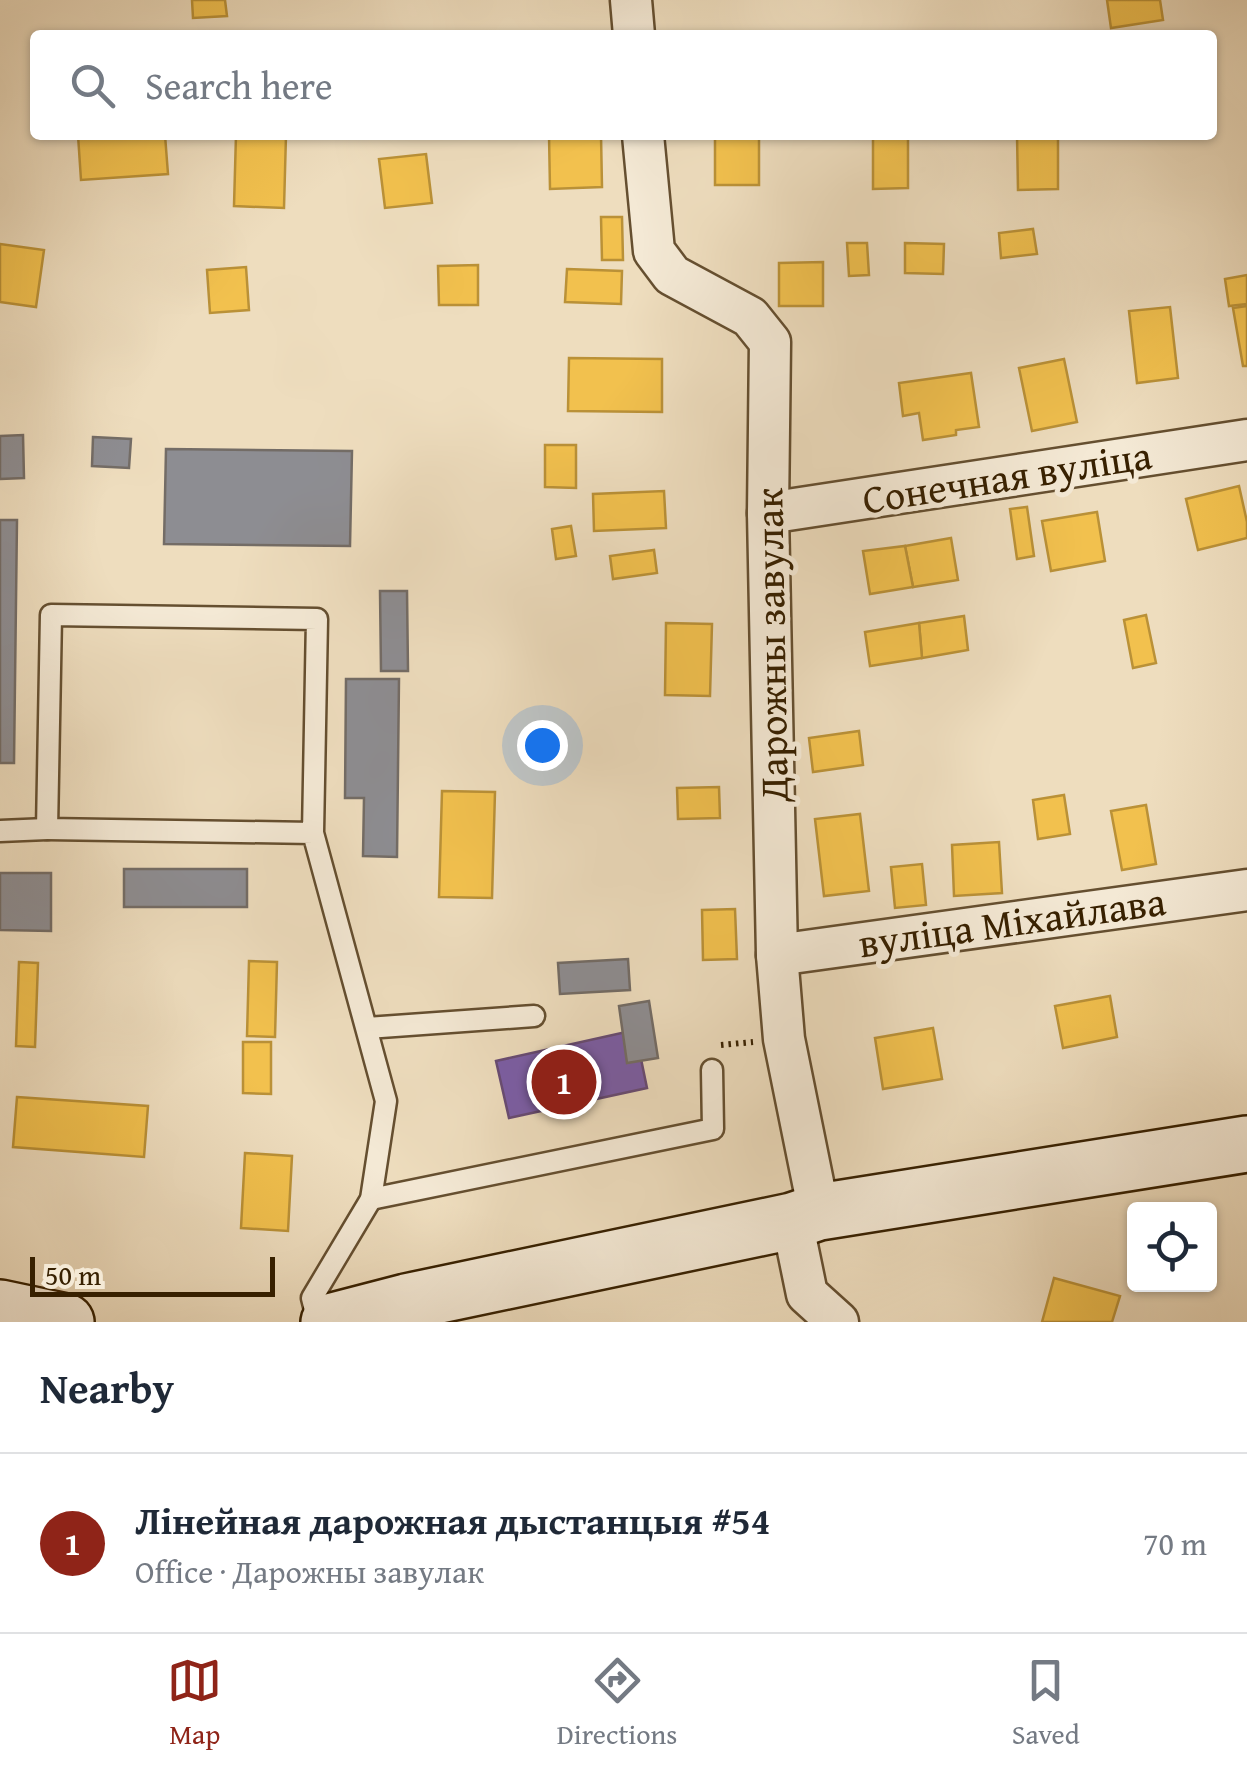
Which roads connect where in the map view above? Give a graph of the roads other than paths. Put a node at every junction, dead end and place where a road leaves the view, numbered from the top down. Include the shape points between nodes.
1 (631, 0) edge
2 (634, 30) edge
3 (643, 140) edge
4 (1247, 440) edge
5 (768, 514) junction
6 (47, 829) junction
7 (0, 831) edge
8 (313, 833) junction
9 (1247, 890) edge
10 (777, 955) junction
11 (534, 1016) dead end
12 (366, 1028) junction
13 (712, 1070) road end
14 (1247, 1144) edge
15 (372, 1198) junction
16 (805, 1216) junction
17 (0, 1308) edge
18 (66, 1322) edge
19 (318, 1322) edge
20 (329, 1322) edge
21 (838, 1322) edge

1 - 2 street
3 - 5 street, Дарожны завулак via 654,252 672,275 750,317 770,342
4 - 5 street, Сонечная вуліца
5 - 10 street, Дарожны завулак
6 - 7 lane
6 - 8 lane
6 - 8 lane via 51,615 317,619
8 - 12 lane
9 - 10 street, вуліца Міхайлава
10 - 16 street, Дарожны завулак
11 - 12 lane
12 - 15 lane via 386,1101
13 - 15 lane via 712,1129
14 - 16 street
15 - 19 lane via 312,1298
16 - 20 street
16 - 21 street, Дарожны завулак via 807,1294
17 - 18 street

